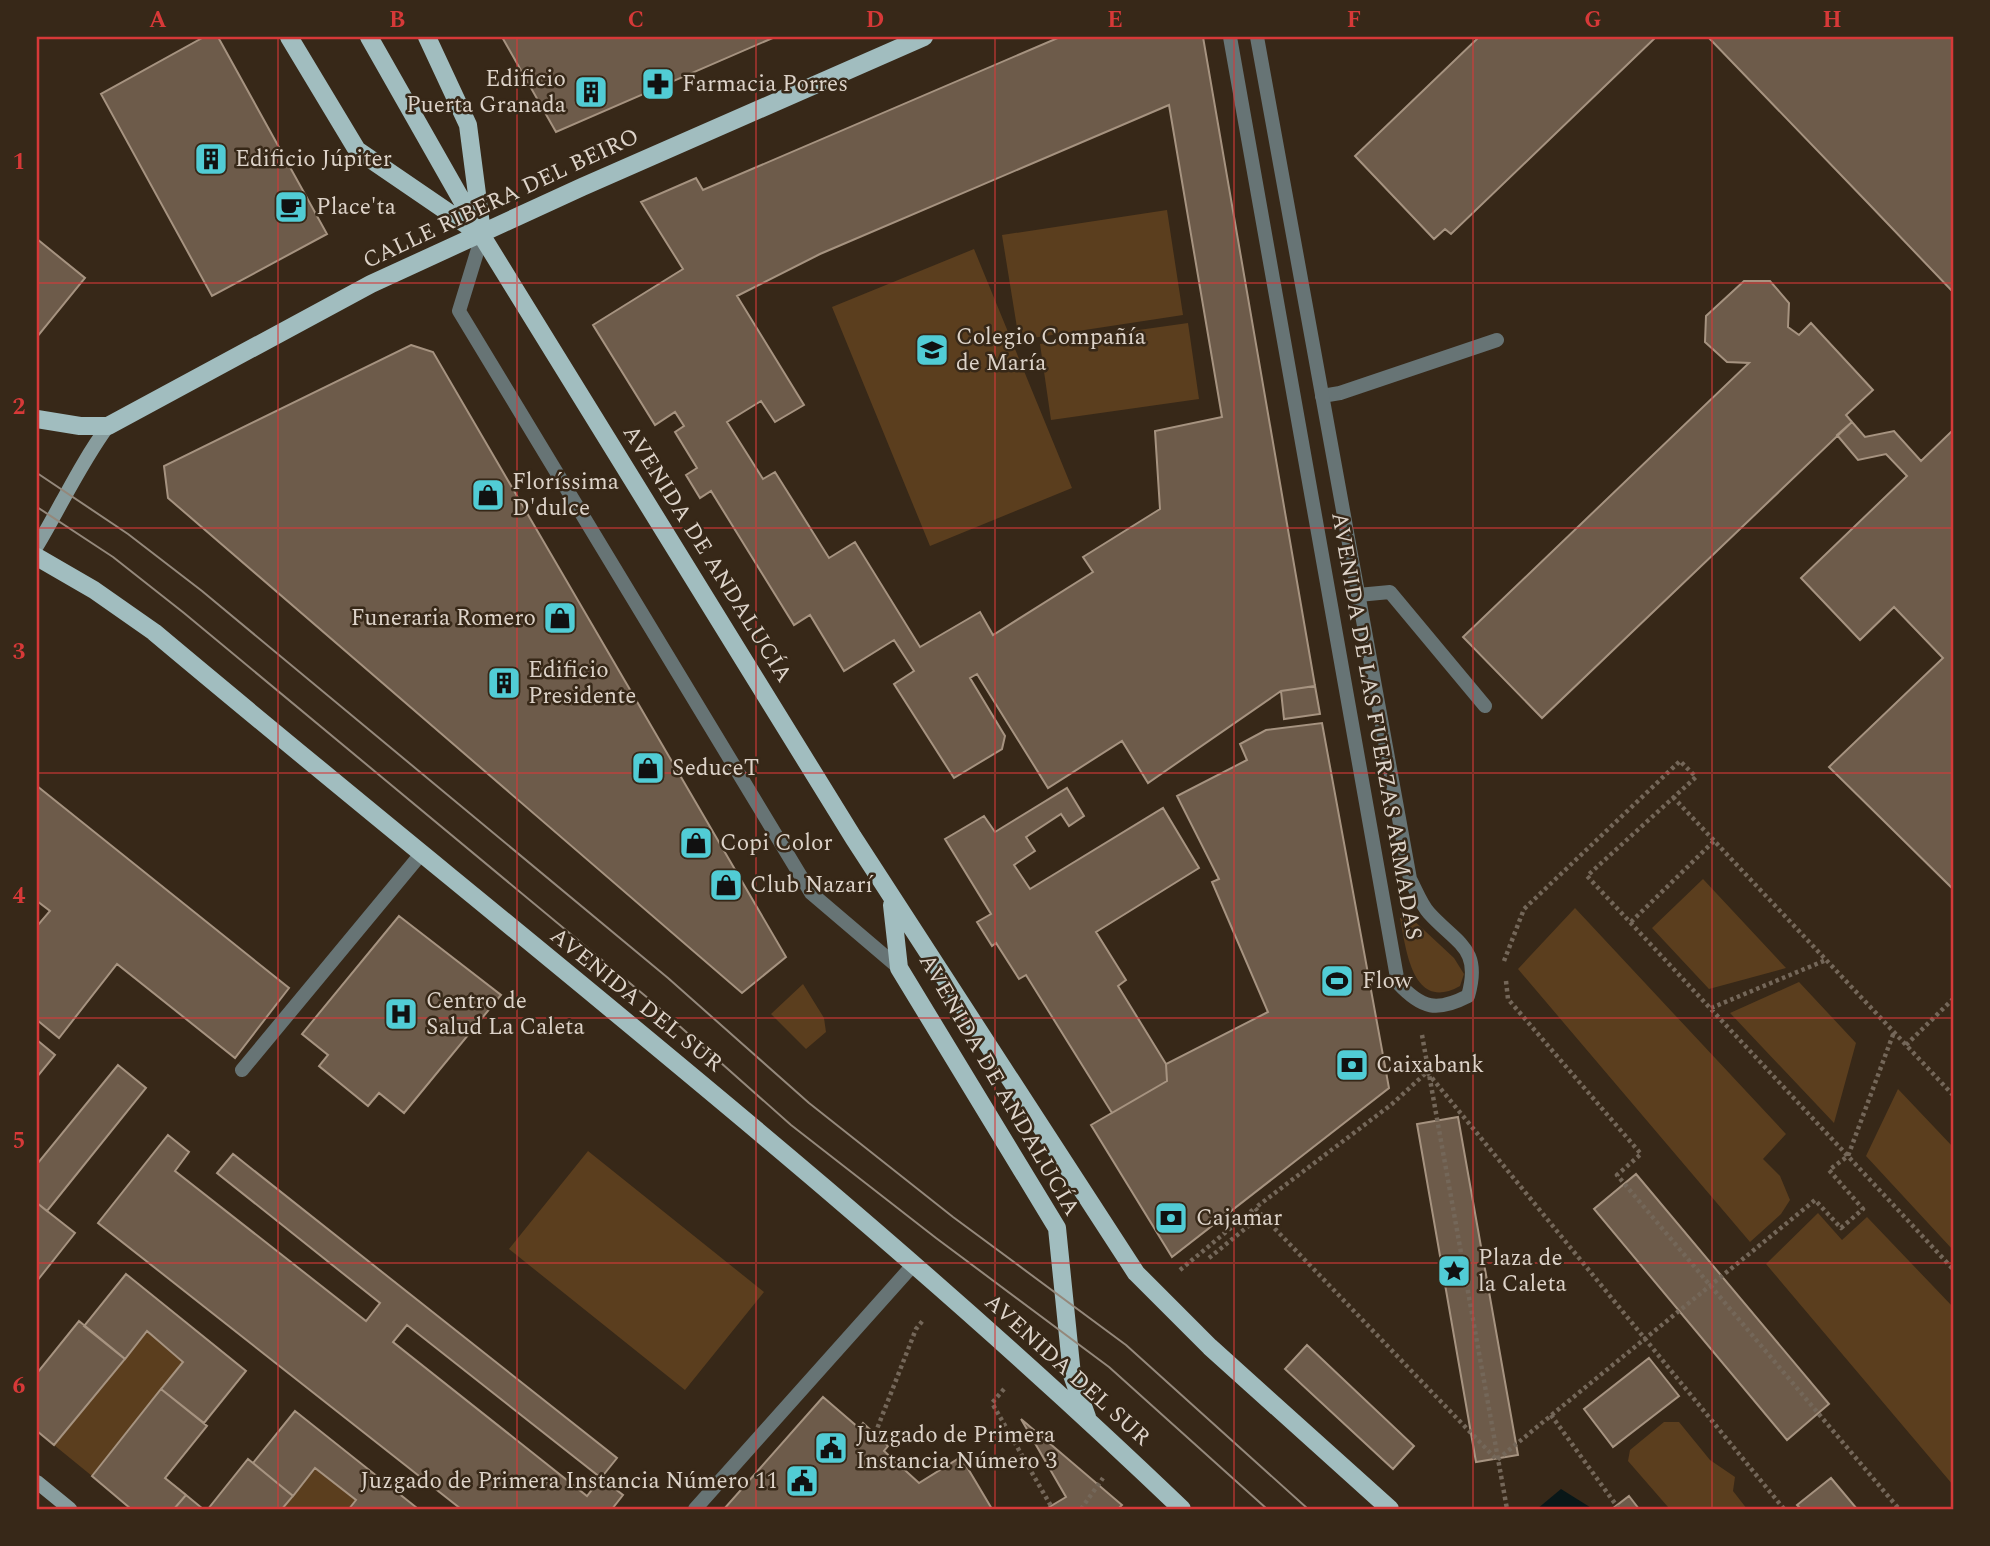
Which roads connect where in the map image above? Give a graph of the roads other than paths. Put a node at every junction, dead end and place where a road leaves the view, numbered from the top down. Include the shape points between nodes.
1 (289, 37) edge
2 (369, 37) edge
3 (427, 37) edge
4 (924, 37) edge
5 (1230, 37) edge
6 (1256, 37) edge
7 (482, 236) junction
8 (1497, 340) dead end
9 (1322, 396) junction
10 (37, 419) edge
11 (108, 426) junction
12 (37, 546) edge
13 (37, 557) edge
14 (1358, 595) junction
15 (1485, 706) dead end
16 (421, 854) junction
17 (891, 898) junction
18 (899, 968) junction
19 (242, 1070) dead end
20 (914, 1264) junction
21 (1088, 1420) junction
22 (37, 1482) edge
23 (70, 1509) edge
24 (695, 1509) edge
25 (1182, 1509) edge
26 (1390, 1509) edge

1 - 7 main road, AVENIDA DE ANDALUCÍA via 357,150
2 - 7 main road, AVENIDA DE ANDALUCÍA
3 - 7 main road, AVENIDA DE ANDALUCÍA via 468,125
4 - 7 main road, CALLE RIBERA DEL BEIRO via 582,187
5 - 14 street, AVENIDA DE LAS FUERZAS ARMADAS via 1398,983 1415,1002 1446,1007 1468,996 1474,975 1471,956 1427,911 1410,879
6 - 9 street, AVENIDA DE LAS FUERZAS ARMADAS
7 - 11 main road, CALLE RIBERA DEL BEIRO via 371,284
7 - 17 main road, AVENIDA DE ANDALUCÍA
7 - 18 street via 459,312 811,893
8 - 9 street
9 - 14 street, AVENIDA DE LAS FUERZAS ARMADAS
10 - 11 main road
11 - 12 main road via 86,456
13 - 16 main road, AVENIDA DEL SUR via 155,632
14 - 15 street via 1390,592
16 - 19 street
16 - 20 main road, AVENIDA DEL SUR
17 - 18 main road, AVENIDA DE ANDALUCÍA
17 - 26 main road, AVENIDA DE ANDALUCÍA via 1136,1273 1210,1347
18 - 21 main road, AVENIDA DE ANDALUCÍA via 1057,1228 1072,1375
20 - 21 main road, AVENIDA DEL SUR
20 - 24 street
21 - 25 main road, AVENIDA DEL SUR
22 - 23 main road

